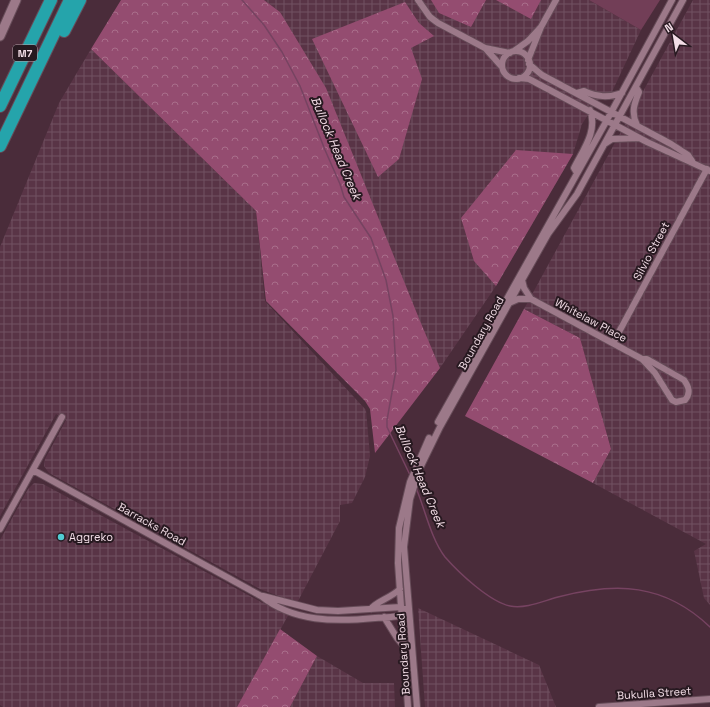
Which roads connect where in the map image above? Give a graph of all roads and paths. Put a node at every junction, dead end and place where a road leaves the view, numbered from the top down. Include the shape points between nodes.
1 (16, 0) edge
2 (51, 0) edge
3 (70, 0) edge
4 (80, 0) edge
5 (418, 0) edge
6 (556, 0) edge
7 (672, 0) edge
8 (683, 0) edge
9 (541, 27) junction
10 (0, 36) edge
11 (486, 48) junction
12 (46, 49) junction
13 (512, 52) junction
14 (529, 62) junction
15 (502, 67) junction
16 (519, 78) junction
17 (636, 87) junction
18 (577, 93) junction
19 (622, 93) junction
20 (0, 106) edge
21 (590, 110) junction
22 (612, 112) junction
23 (620, 116) junction
24 (608, 120) junction
25 (615, 124) junction
26 (637, 125) junction
27 (639, 138) junction
28 (605, 143) junction
29 (0, 146) edge
30 (692, 161) junction
31 (708, 170) edge
32 (577, 173) junction
33 (522, 280) junction
34 (531, 299) junction
35 (509, 304) junction
36 (613, 343) junction
37 (642, 359) junction
38 (62, 417) dead end
39 (438, 426) junction
40 (33, 470) junction
41 (405, 512) junction
42 (0, 529) edge
43 (400, 589) junction
44 (261, 596) junction
45 (401, 607) junction
46 (371, 609) junction
47 (410, 611) junction
48 (402, 615) junction
49 (384, 617) junction
50 (403, 645) junction
51 (710, 699) edge
52 (408, 707) edge
53 (417, 707) edge
54 (599, 707) edge

1 - 10 street
2 - 20 highway, M7
3 - 12 highway, M7
4 - 12 highway via 61,36
5 - 11 street via 430,17
6 - 9 street
7 - 19 street, Boundary Road
8 - 17 street, Boundary Road
9 - 13 street via 528,41
9 - 14 street
11 - 13 street
11 - 15 street
12 - 29 highway, M7
13 - 14 street via 522,53
13 - 15 street via 503,59
14 - 16 street via 527,73
14 - 18 street via 542,75
15 - 16 street via 506,75
16 - 21 street via 529,79
17 - 23 street, Boundary Road
17 - 26 street via 639,92 633,113
18 - 19 street via 584,91 593,96 604,97
18 - 22 street
19 - 22 street, Boundary Road
21 - 24 street
21 - 32 street via 591,136 574,168
22 - 23 street
22 - 24 street, Boundary Road
23 - 25 street, Boundary Road
23 - 26 street
24 - 25 street
24 - 32 street, Boundary Road
25 - 27 street
25 - 28 street, Boundary Road
26 - 30 street via 688,155
27 - 28 street via 612,139
27 - 30 street via 684,160
28 - 33 street, Boundary Road via 577,194 548,234
30 - 31 street
31 - 36 street, Silvio Street
32 - 39 street, Boundary Road
33 - 34 street
33 - 35 street, Boundary Road
34 - 35 street via 518,299
34 - 36 street, Whitelaw Place
35 - 39 street, Boundary Road
36 - 37 street, Whitelaw Place
37 - 37 street, Whitelaw Place via 647,359 684,380 689,392 685,400 672,400 655,373
38 - 40 street
39 - 41 street, Boundary Road
40 - 42 street
40 - 44 street, Barracks Road
41 - 43 street, Boundary Road via 398,549
41 - 47 street, Boundary Road via 404,547
43 - 45 street, Boundary Road
43 - 46 street via 389,598 373,604
44 - 46 street, Barracks Road via 317,610
44 - 49 street, Barracks Road via 274,607 305,616 354,620
45 - 46 street, Barracks Road
45 - 47 street, Barracks Road
45 - 48 street, Boundary Road
47 - 48 street, Barracks Road
47 - 53 street, Boundary Road
48 - 49 street, Barracks Road
48 - 50 street, Boundary Road
49 - 50 street
50 - 52 street, Boundary Road
51 - 54 street, Bukulla Street

